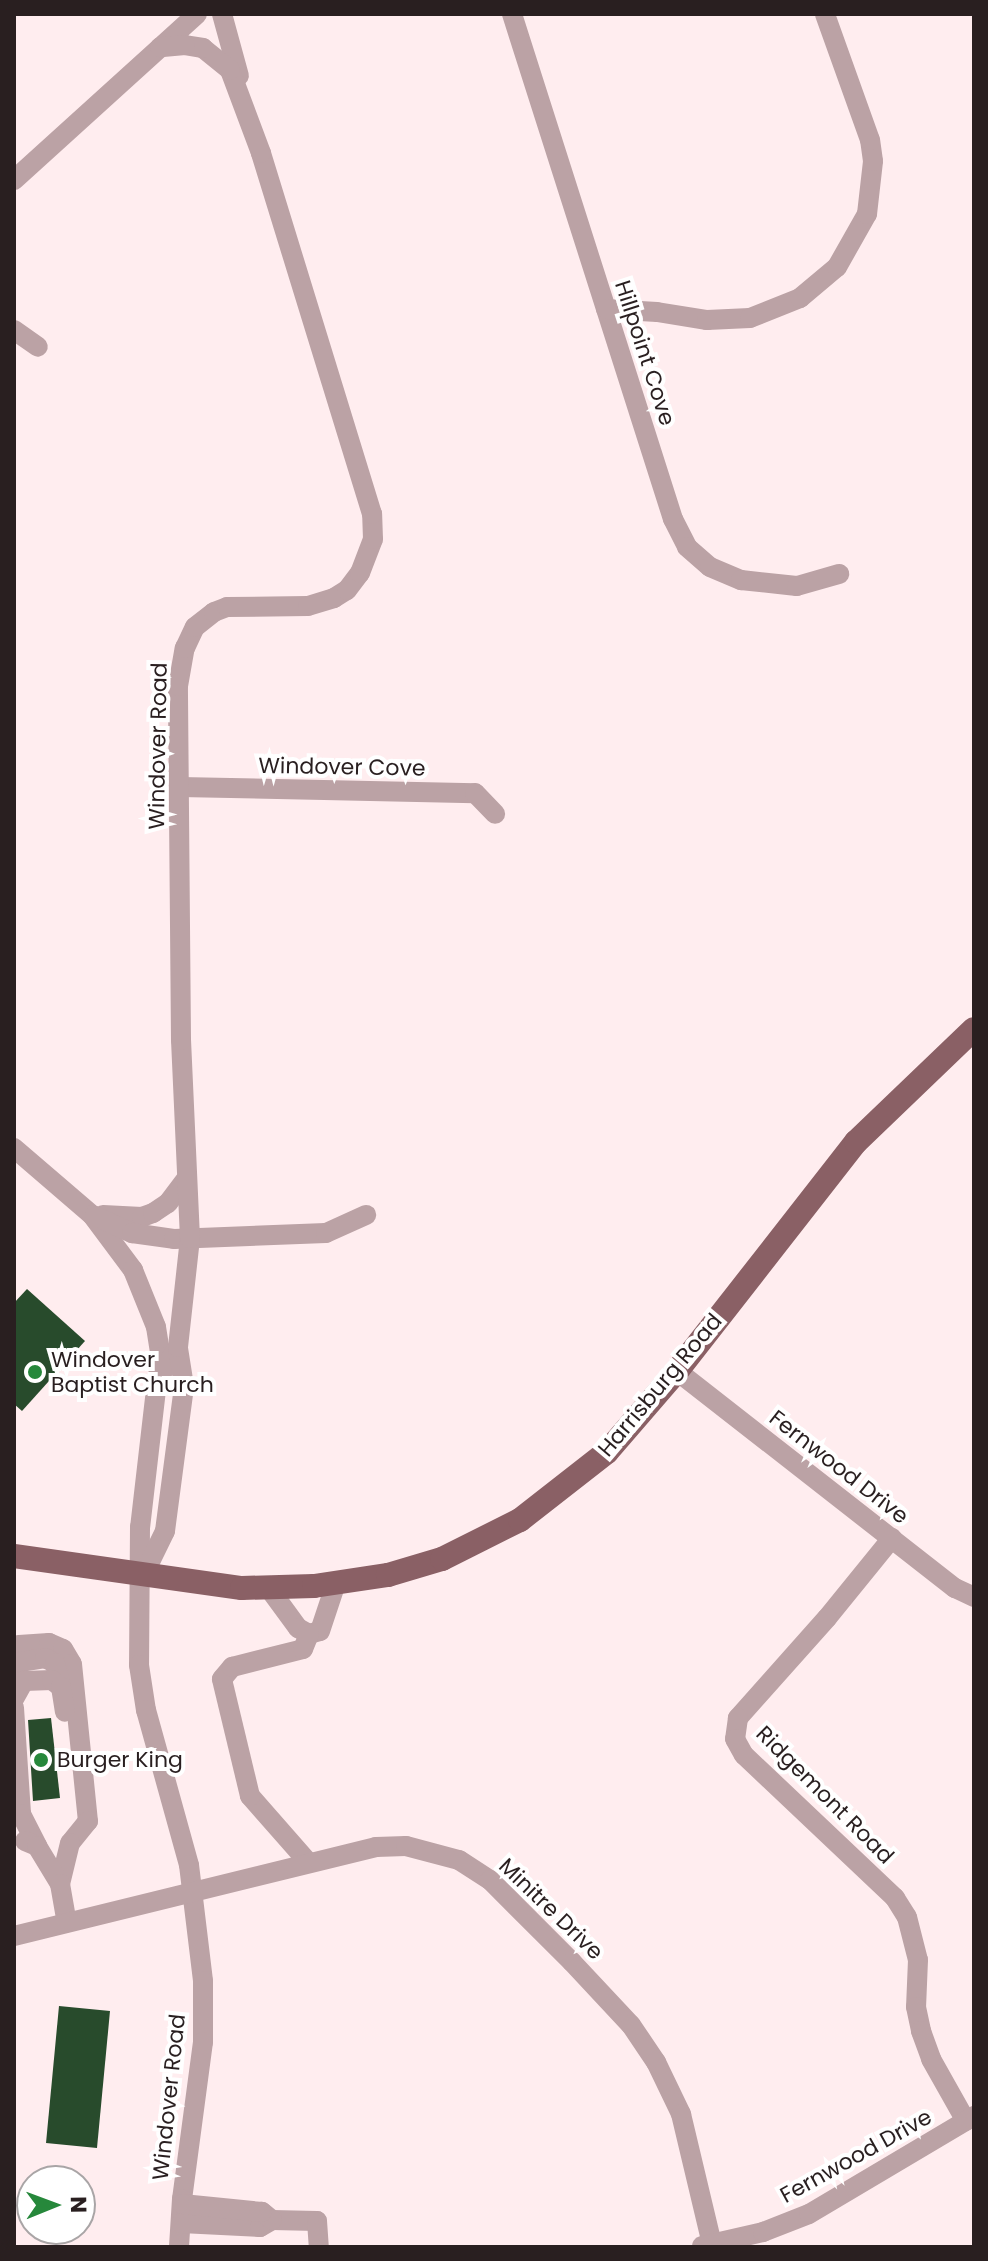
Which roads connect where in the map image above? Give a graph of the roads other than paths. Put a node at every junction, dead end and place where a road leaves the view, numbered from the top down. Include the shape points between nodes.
1 (197, 14) edge
2 (222, 14) edge
3 (512, 14) edge
4 (825, 14) edge
5 (160, 47) junction
6 (261, 153) junction
7 (14, 180) edge
8 (606, 309) junction
9 (14, 330) edge
10 (38, 347) dead end
11 (839, 574) dead end
12 (180, 787) junction
13 (495, 814) dead end
14 (974, 1029) edge
15 (14, 1148) edge
16 (187, 1178) junction
17 (92, 1215) junction
18 (366, 1215) dead end
19 (190, 1238) junction
20 (178, 1347) junction
21 (677, 1371) junction
22 (157, 1381) junction
23 (892, 1538) junction
24 (14, 1556) edge
25 (143, 1576) junction
26 (336, 1583) junction
27 (268, 1587) junction
28 (974, 1597) edge
29 (309, 1634) junction
30 (14, 1649) edge
31 (14, 1668) edge
32 (61, 1687) junction
33 (14, 1699) edge
34 (14, 1708) edge
35 (14, 1828) edge
36 (70, 1843) junction
37 (37, 1846) junction
38 (308, 1862) junction
39 (60, 1884) junction
40 (192, 1889) junction
41 (67, 1922) junction
42 (14, 1936) edge
43 (970, 2118) edge
44 (181, 2214) junction
45 (706, 2246) edge
46 (179, 2247) edge
47 (319, 2247) edge

1 - 5 street
2 - 6 street, Windover Road
3 - 8 street, Hillpoint Cove
4 - 8 street via 873,161 867,214 843,259 800,298 750,318 707,320
5 - 6 street, Windover Road via 198,47 227,65
5 - 7 street
6 - 12 street, Windover Road via 372,514 373,539 360,573 334,598 308,606 227,607 195,627 179,672
8 - 11 street, Hillpoint Cove via 673,519 687,547 710,567 741,580 797,586
9 - 10 street
12 - 13 street, Windover Cove via 475,793
12 - 16 street, Windover Road
14 - 21 main road, Harrisburg Road via 856,1142
15 - 17 street
16 - 17 street via 168,1203 142,1217
16 - 19 street, Windover Road
17 - 19 street via 132,1233
17 - 22 street via 140,1284 159,1342
18 - 19 street via 326,1233
19 - 20 street, Windover Road
20 - 22 street, Windover Road
20 - 25 street, Windover Road via 184,1386 165,1531
21 - 23 street, Fernwood Drive
21 - 26 main road, Harrisburg Road via 607,1452 520,1520 442,1559
22 - 25 street, Windover Road via 140,1527
23 - 28 street, Fernwood Drive
23 - 43 street, Ridgemont Road via 738,1718 735,1739 744,1755 895,1898 907,1917 918,1960 921,2031 931,2059
24 - 25 main road, Harrisburg Road
25 - 27 main road, Harrisburg Road
25 - 40 street, Windover Road via 139,1665 146,1710
26 - 27 main road, Harrisburg Road
26 - 29 street via 320,1631
27 - 29 street via 298,1628
29 - 38 street via 303,1649 232,1667 222,1679 250,1796
30 - 36 street via 49,1643 63,1649 72,1664 88,1821
31 - 32 street via 45,1658 55,1663
32 - 33 street via 52,1680 24,1681
32 - 36 street via 76,1817
34 - 37 street via 21,1814
35 - 37 street
36 - 39 street
37 - 39 street
38 - 40 street, Minitre Drive
38 - 45 street, Minitre Drive via 406,1846 459,1860 490,1880 631,2025 656,2062 681,2114
39 - 41 street
40 - 41 street, Minitre Drive
40 - 44 street, Windover Road via 203,1981 203,2042
41 - 42 street, Minitre Drive
43 - 45 street, Fernwood Drive via 809,2214
44 - 46 street, Windover Road
44 - 47 street via 260,2227 272,2220 317,2221

